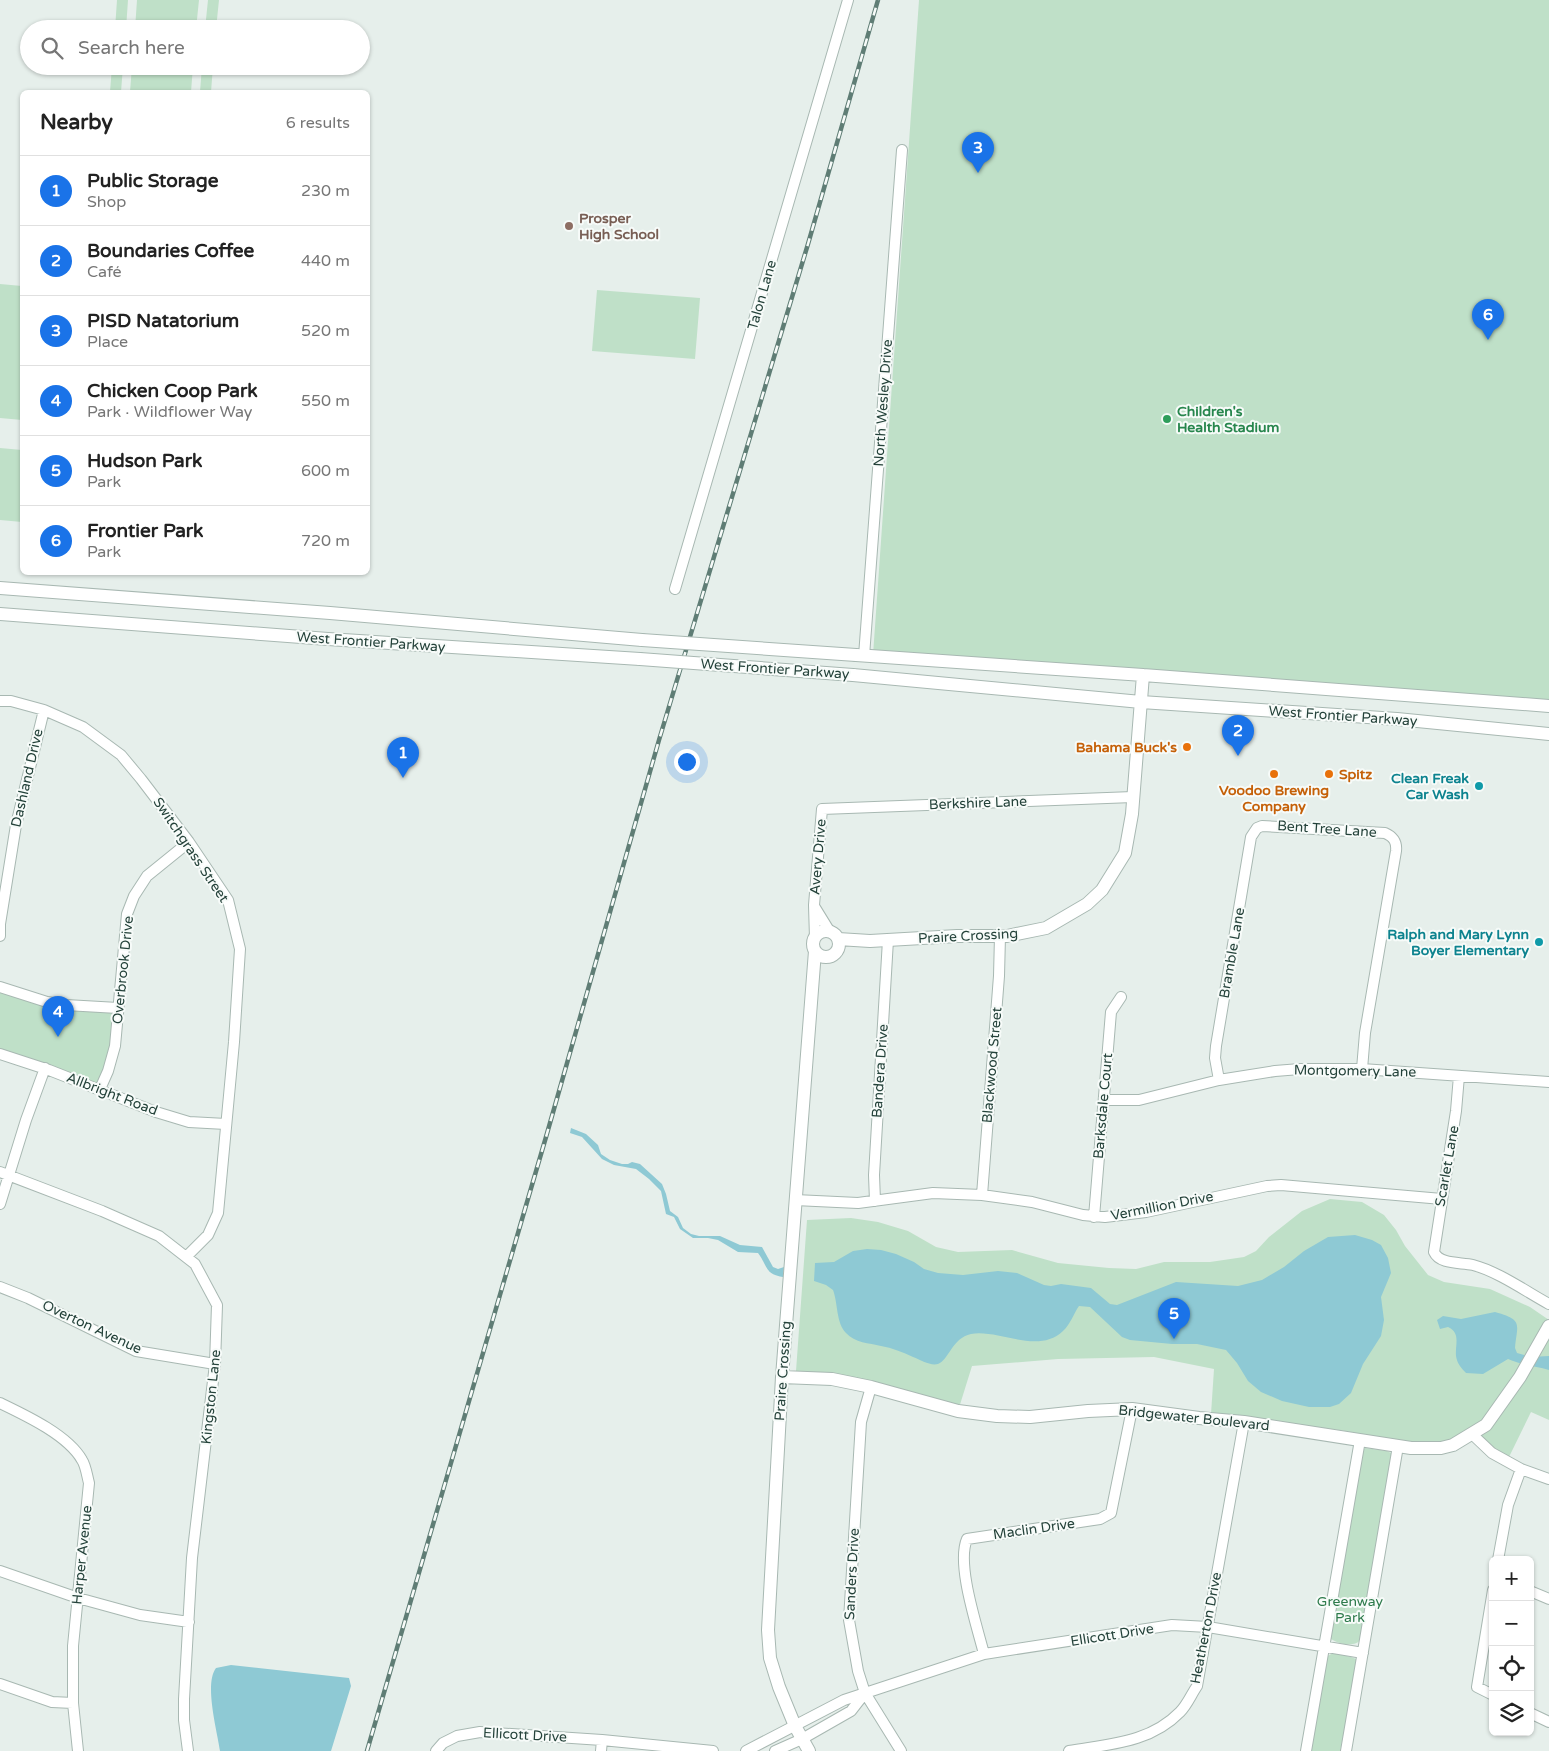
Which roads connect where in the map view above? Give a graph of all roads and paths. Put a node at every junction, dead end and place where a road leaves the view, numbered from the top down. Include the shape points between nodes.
1 (848, 0) edge
2 (902, 150) dead end
3 (0, 588) edge
4 (675, 589) dead end
5 (0, 614) edge
6 (860, 656) junction
7 (1143, 675) junction
8 (0, 700) edge
9 (1141, 702) junction
10 (1549, 706) edge
11 (44, 710) junction
12 (1549, 734) edge
13 (1133, 797) junction
14 (822, 809) joint
15 (1257, 828) joint
16 (189, 842) junction
17 (814, 905) junction
18 (0, 924) edge
19 (834, 935) junction
20 (0, 936) edge
21 (1000, 936) junction
22 (815, 938) junction
23 (888, 940) junction
24 (870, 941) junction
25 (837, 952) junction
26 (820, 954) junction
27 (0, 987) edge
28 (1121, 997) dead end
29 (118, 1008) junction
30 (0, 1054) edge
31 (45, 1068) junction
32 (1362, 1069) junction
33 (1459, 1076) junction
34 (1219, 1080) junction
35 (1549, 1082) edge
36 (100, 1089) junction
37 (1104, 1100) junction
38 (226, 1124) junction
39 (5, 1173) edge
40 (982, 1195) junction
41 (1442, 1199) junction
42 (795, 1200) junction
43 (876, 1201) junction
44 (0, 1204) edge
45 (1094, 1217) junction
46 (186, 1257) junction
47 (0, 1287) edge
48 (1549, 1304) edge
49 (1549, 1326) edge
50 (215, 1364) junction
51 (782, 1377) junction
52 (871, 1387) junction
53 (0, 1403) edge
54 (1132, 1409) junction
55 (1244, 1422) junction
56 (1472, 1434) junction
57 (1360, 1440) junction
58 (1398, 1446) junction
59 (1521, 1469) junction
60 (1549, 1479) edge
61 (1499, 1556) edge
62 (0, 1571) edge
63 (1534, 1593) edge
64 (78, 1598) junction
65 (1549, 1599) edge
66 (1491, 1601) edge
67 (189, 1622) junction
68 (1208, 1627) junction
69 (1324, 1646) junction
70 (1363, 1653) junction
71 (984, 1654) junction
72 (0, 1684) edge
73 (1489, 1692) edge
74 (865, 1693) junction
75 (73, 1703) junction
76 (1534, 1714) edge
77 (1549, 1722) edge
78 (795, 1726) junction
79 (802, 1739) junction
80 (602, 1746) edge
81 (78, 1751) edge
82 (188, 1751) edge
83 (436, 1751) edge
84 (712, 1751) edge
85 (746, 1751) edge
86 (774, 1751) edge
87 (809, 1751) edge
88 (901, 1751) edge
89 (1069, 1751) edge
90 (1306, 1751) edge
91 (1346, 1751) edge

1 - 4 street, Talon Lane
2 - 6 street, North Wesley Drive
3 - 6 street, West Frontier Parkway, bridge
5 - 9 street, West Frontier Parkway, bridge via 853,675
6 - 7 street, West Frontier Parkway
7 - 9 street, Praire Crossing
7 - 10 street, West Frontier Parkway
8 - 11 street, Switchgrass Street
9 - 12 street, West Frontier Parkway via 1397,719
9 - 13 street, Praire Crossing
11 - 16 street, Switchgrass Street via 83,727 121,755
11 - 18 street, Dashland Drive via 16,824
13 - 14 street, Berkshire Lane
13 - 21 street, Praire Crossing via 1125,853 1102,890 1076,911 1046,928
14 - 17 street, Avery Drive
15 - 32 street, Bent Tree Lane via 1268,825 1385,834 1395,839 1396,851 1365,1033
15 - 34 street, Bramble Lane via 1251,837 1216,1046
16 - 29 street, Overbrook Drive via 147,876 134,896 127,914
16 - 38 street, Switchgrass Street via 228,900 240,949
17 - 19 street, Avery Drive
17 - 22 street, Avery Drive
18 - 20 street, Dashland Drive
19 - 22 street via 821,932
19 - 24 street, Praire Crossing
19 - 25 street via 839,948
21 - 23 street, Praire Crossing
21 - 40 street, Blackwood Street
22 - 26 street via 813,942
23 - 24 street, Praire Crossing
23 - 43 street, Bandera Drive via 874,1175
24 - 25 street, Praire Crossing
25 - 26 street via 832,956
26 - 42 street, Praire Crossing via 812,984
27 - 29 street via 66,1006
28 - 37 street, Barksdale Court via 1111,1012
29 - 36 street, Overbrook Drive via 115,1046
30 - 31 street, Allbright Road
31 - 36 street, Allbright Road
31 - 39 street
32 - 33 street, Montgomery Lane
32 - 34 street, Montgomery Lane via 1275,1071
33 - 35 street, Montgomery Lane
33 - 41 street, Scarlet Lane
34 - 37 street, Montgomery Lane via 1139,1100
36 - 38 street, Allbright Road via 189,1122
37 - 45 street, Barksdale Court
38 - 46 street, Switchgrass Street via 218,1213 208,1235
39 - 44 street
39 - 46 street, Kingston Lane via 159,1236
40 - 43 street, Vermillion Drive via 933,1193
40 - 45 street, Vermillion Drive via 1032,1202
41 - 45 street, Vermillion Drive via 1281,1185 1146,1212
41 - 48 street, Scarlet Lane via 1434,1246 1436,1256 1489,1271
42 - 43 street, Vermillion Drive
42 - 51 street, Praire Crossing
46 - 50 street, Kingston Lane via 195,1264 218,1305
47 - 50 street, Overton Avenue via 136,1351
49 - 56 street, Bridgewater Boulevard via 1520,1377 1486,1425
50 - 67 street, Kingston Lane via 192,1558
51 - 52 street, Bridgewater Boulevard via 832,1379
51 - 78 street, Praire Crossing via 768,1630 770,1658
52 - 54 street, Bridgewater Boulevard via 958,1410 997,1416 1030,1417
52 - 74 street, Sanders Drive via 861,1422 849,1620
53 - 64 street, Harper Avenue via 64,1439 82,1460 89,1482
54 - 55 street, Bridgewater Boulevard
54 - 71 street, Maclin Drive via 1111,1513 1100,1520 967,1539 963,1547 963,1567
55 - 57 street, Bridgewater Boulevard
55 - 68 street, Heatherton Drive
56 - 58 street, Bridgewater Boulevard via 1441,1448
56 - 59 street via 1492,1453
57 - 58 street, Bridgewater Boulevard
57 - 69 street
58 - 70 street
59 - 60 street
59 - 61 street via 1508,1505
62 - 64 street
63 - 65 street
64 - 67 street via 140,1616
64 - 75 street, Harper Avenue via 72,1646
66 - 73 street via 1477,1687
67 - 82 street, Kingston Lane via 184,1699
68 - 69 street, Ellicott Drive
68 - 71 street, Ellicott Drive via 1172,1625
68 - 89 street, Heatherton Drive via 1197,1686 1181,1711 1164,1726 1137,1739
69 - 70 street, Ellicott Drive
69 - 90 street
70 - 91 street
71 - 74 street, Ellicott Drive
72 - 75 street via 52,1702
74 - 78 street, Ellicott Drive via 844,1700
74 - 79 street, Ellicott Drive via 851,1711
74 - 88 street, Sanders Drive
75 - 81 street, Harper Avenue
76 - 77 street
78 - 79 street, Praire Crossing
78 - 85 street, Ellicott Drive
79 - 86 street, Ellicott Drive
79 - 87 street, Praire Crossing
80 - 83 street, Ellicott Drive via 480,1732 457,1736
80 - 84 street, Ellicott Drive

